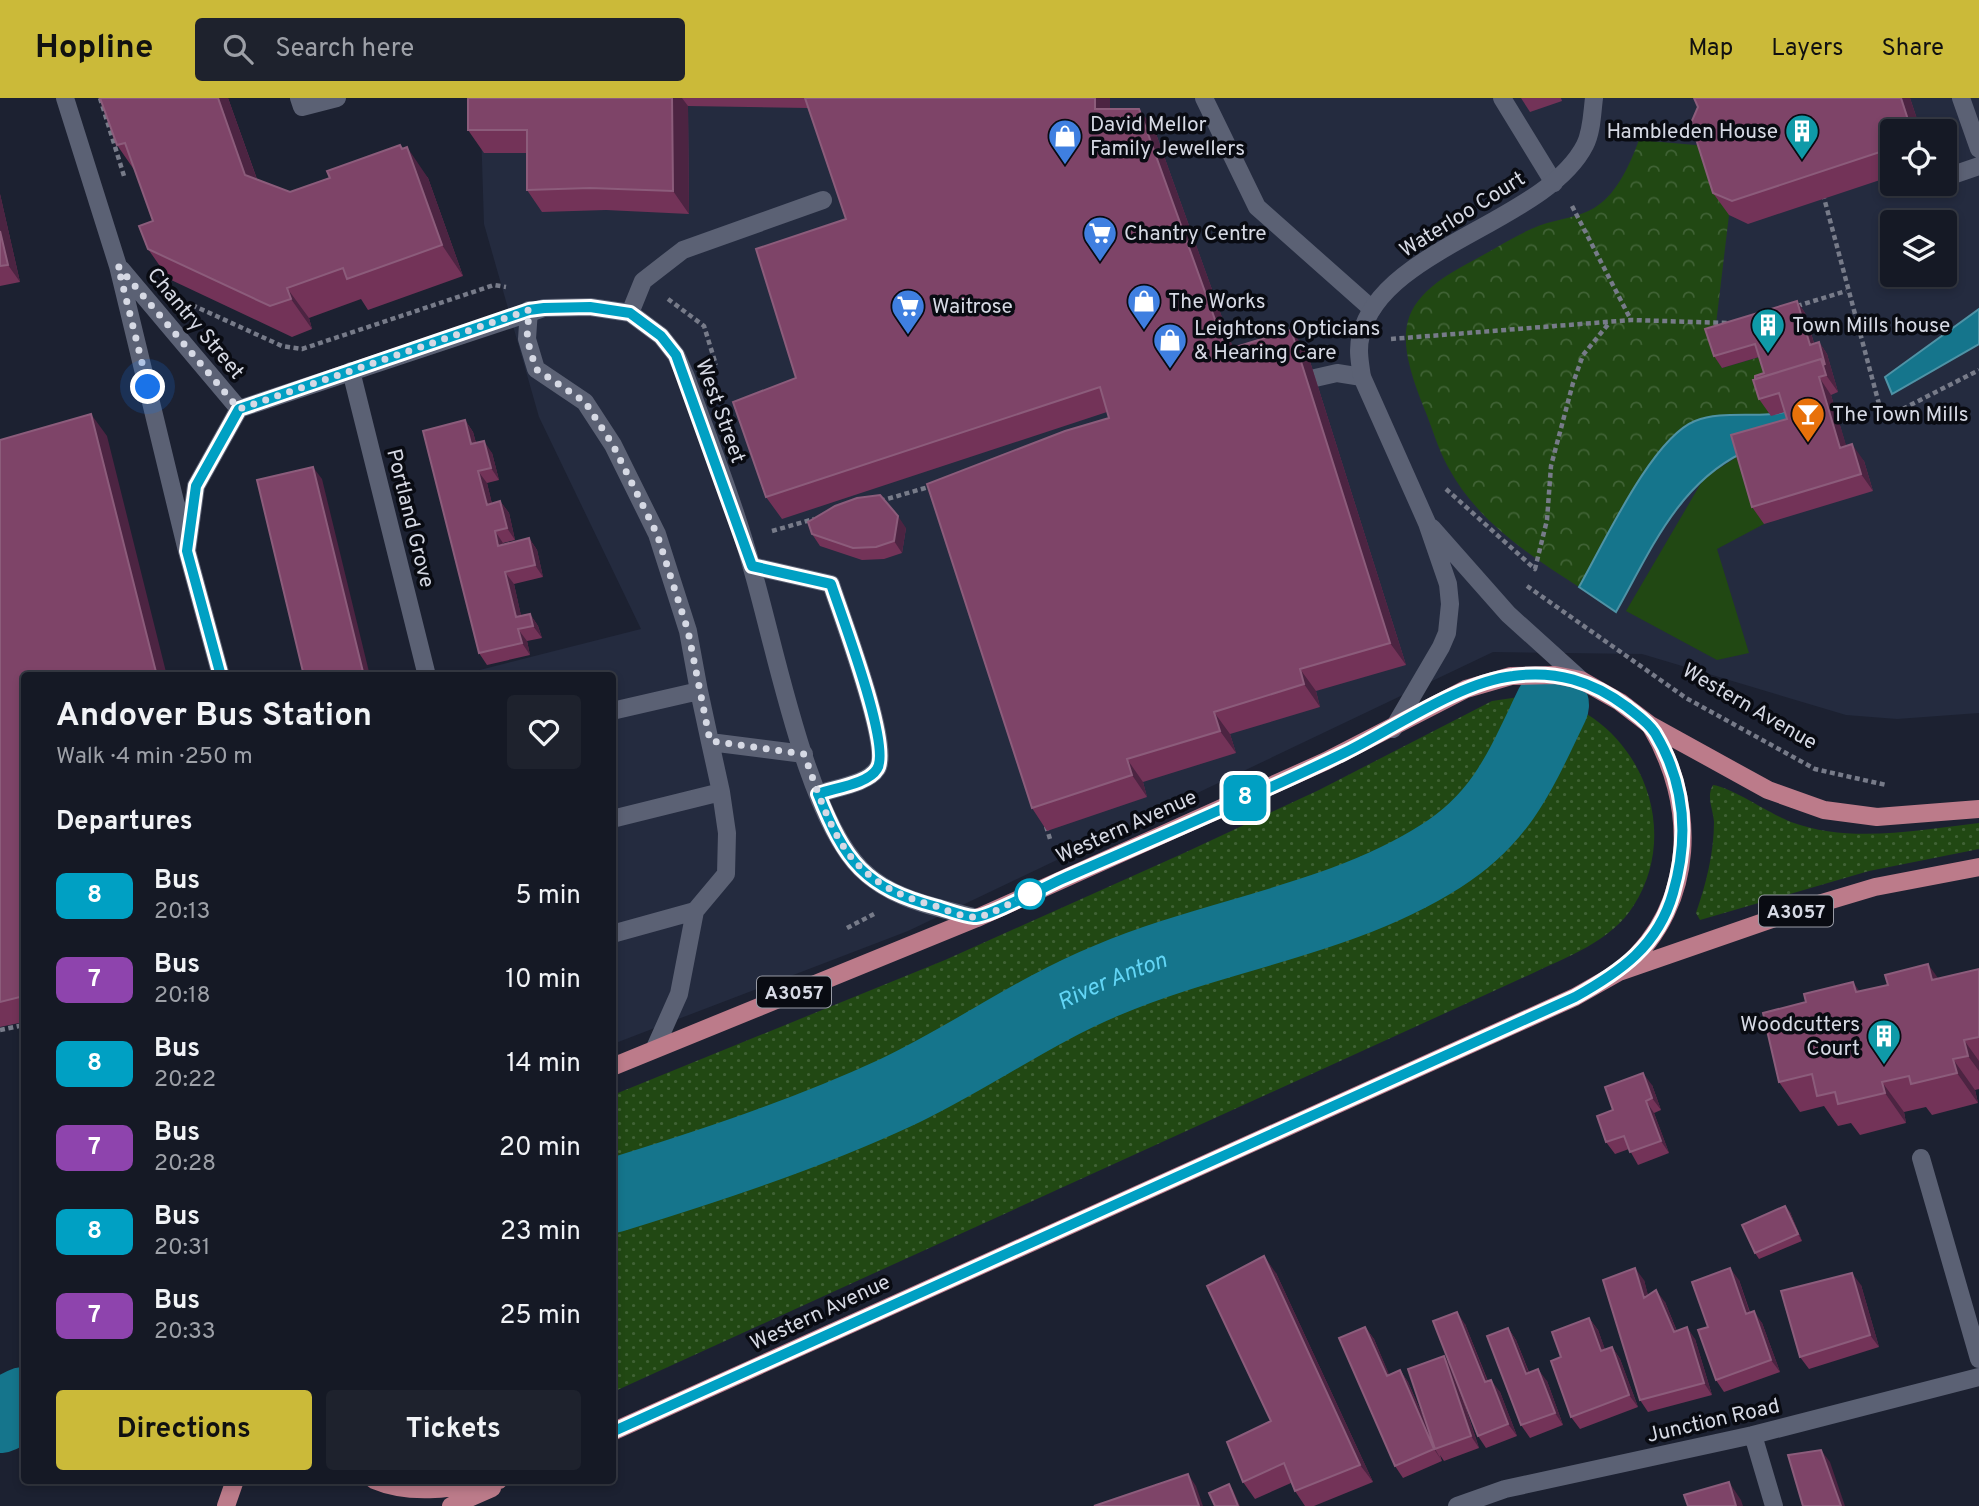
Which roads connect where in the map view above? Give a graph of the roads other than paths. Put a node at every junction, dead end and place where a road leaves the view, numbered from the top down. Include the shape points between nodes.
1 (65, 98) edge
2 (299, 98) edge
3 (337, 98) edge
4 (1204, 98) edge
5 (1502, 98) edge
6 (1594, 98) edge
7 (1961, 98) edge
8 (1979, 149) edge
9 (1979, 166) edge
10 (1957, 174) edge
11 (1554, 183) junction
12 (823, 200) dead end
13 (118, 266) junction
14 (1372, 309) junction
15 (529, 310) junction
16 (630, 313) junction
17 (351, 371) junction
18 (1363, 377) junction
19 (1315, 378) dead end
20 (239, 409) junction
21 (1427, 523) junction
22 (187, 551) junction
23 (752, 566) junction
24 (220, 672) edge
25 (426, 672) edge
26 (1581, 680) junction
27 (699, 691) junction
28 (616, 710) edge
29 (1650, 725) junction
30 (1393, 729) junction
31 (710, 741) junction
32 (804, 754) junction
33 (721, 792) junction
34 (818, 794) junction
35 (1979, 809) edge
36 (616, 818) edge
37 (1979, 867) edge
38 (695, 911) junction
39 (976, 918) junction
40 (616, 933) edge
41 (1619, 972) junction
42 (655, 1048) junction
43 (616, 1065) edge
44 (1922, 1158) dead end
45 (1979, 1359) edge
46 (1979, 1377) edge
47 (616, 1430) edge
48 (1753, 1435) junction
49 (234, 1484) edge
50 (385, 1484) edge
51 (469, 1484) edge
52 (499, 1484) edge
53 (226, 1506) edge
54 (451, 1506) edge
55 (1457, 1506) edge
56 (1774, 1506) edge

1 - 13 street, Chantry Street
2 - 3 street via 302,107
4 - 14 street via 1257,206
5 - 11 street
6 - 11 street, Waterloo Court via 1585,145
7 - 8 street
9 - 10 street
11 - 14 street, Waterloo Court via 1441,250
12 - 16 street via 683,250 643,281
13 - 20 street, Chantry Street
13 - 22 street, Chantry Street
14 - 18 street, Waterloo Court via 1360,338
15 - 16 street, West Street via 590,307
15 - 17 street, West Street
15 - 27 street via 527,339 536,369 585,402 613,445 657,534 688,631
16 - 23 street, West Street via 661,336 676,355
17 - 20 street, West Street
17 - 25 street, Portland Grove
18 - 19 street via 1337,373
18 - 21 street, Waterloo Court
20 - 22 street via 196,486
21 - 26 street, Waterloo Court via 1508,614
21 - 30 street, Waterloo Court via 1448,584 1447,633
22 - 24 street
23 - 32 street, West Street
23 - 34 street via 831,584 877,727 882,757 876,771
26 - 29 main road, Western Avenue / A3057
26 - 30 main road, Western Avenue / A3057 via 1534,674 1490,681
27 - 28 street
27 - 31 street
29 - 35 main road, Western Avenue / A3057 via 1768,790 1824,810 1877,817
29 - 41 main road, Western Avenue / A3057 via 1670,763 1681,801 1681,864 1657,932
30 - 39 main road, Western Avenue / A3057
31 - 32 street
31 - 33 street
32 - 34 street, West Street
33 - 36 street
33 - 38 street via 726,874
34 - 39 street, West Street via 835,834 863,872 905,899
37 - 41 main road, Western Avenue / A3057 via 1875,887
38 - 40 street
38 - 42 street via 679,994
39 - 42 main road, Western Avenue / A3057
41 - 47 main road, Western Avenue / A3057 via 1575,997
42 - 43 main road, Western Avenue / A3057
44 - 45 street
46 - 48 street, Junction Road
48 - 55 street, Junction Road via 1505,1489
48 - 56 street
49 - 53 main road
50 - 51 main road via 424,1490
52 - 54 main road

